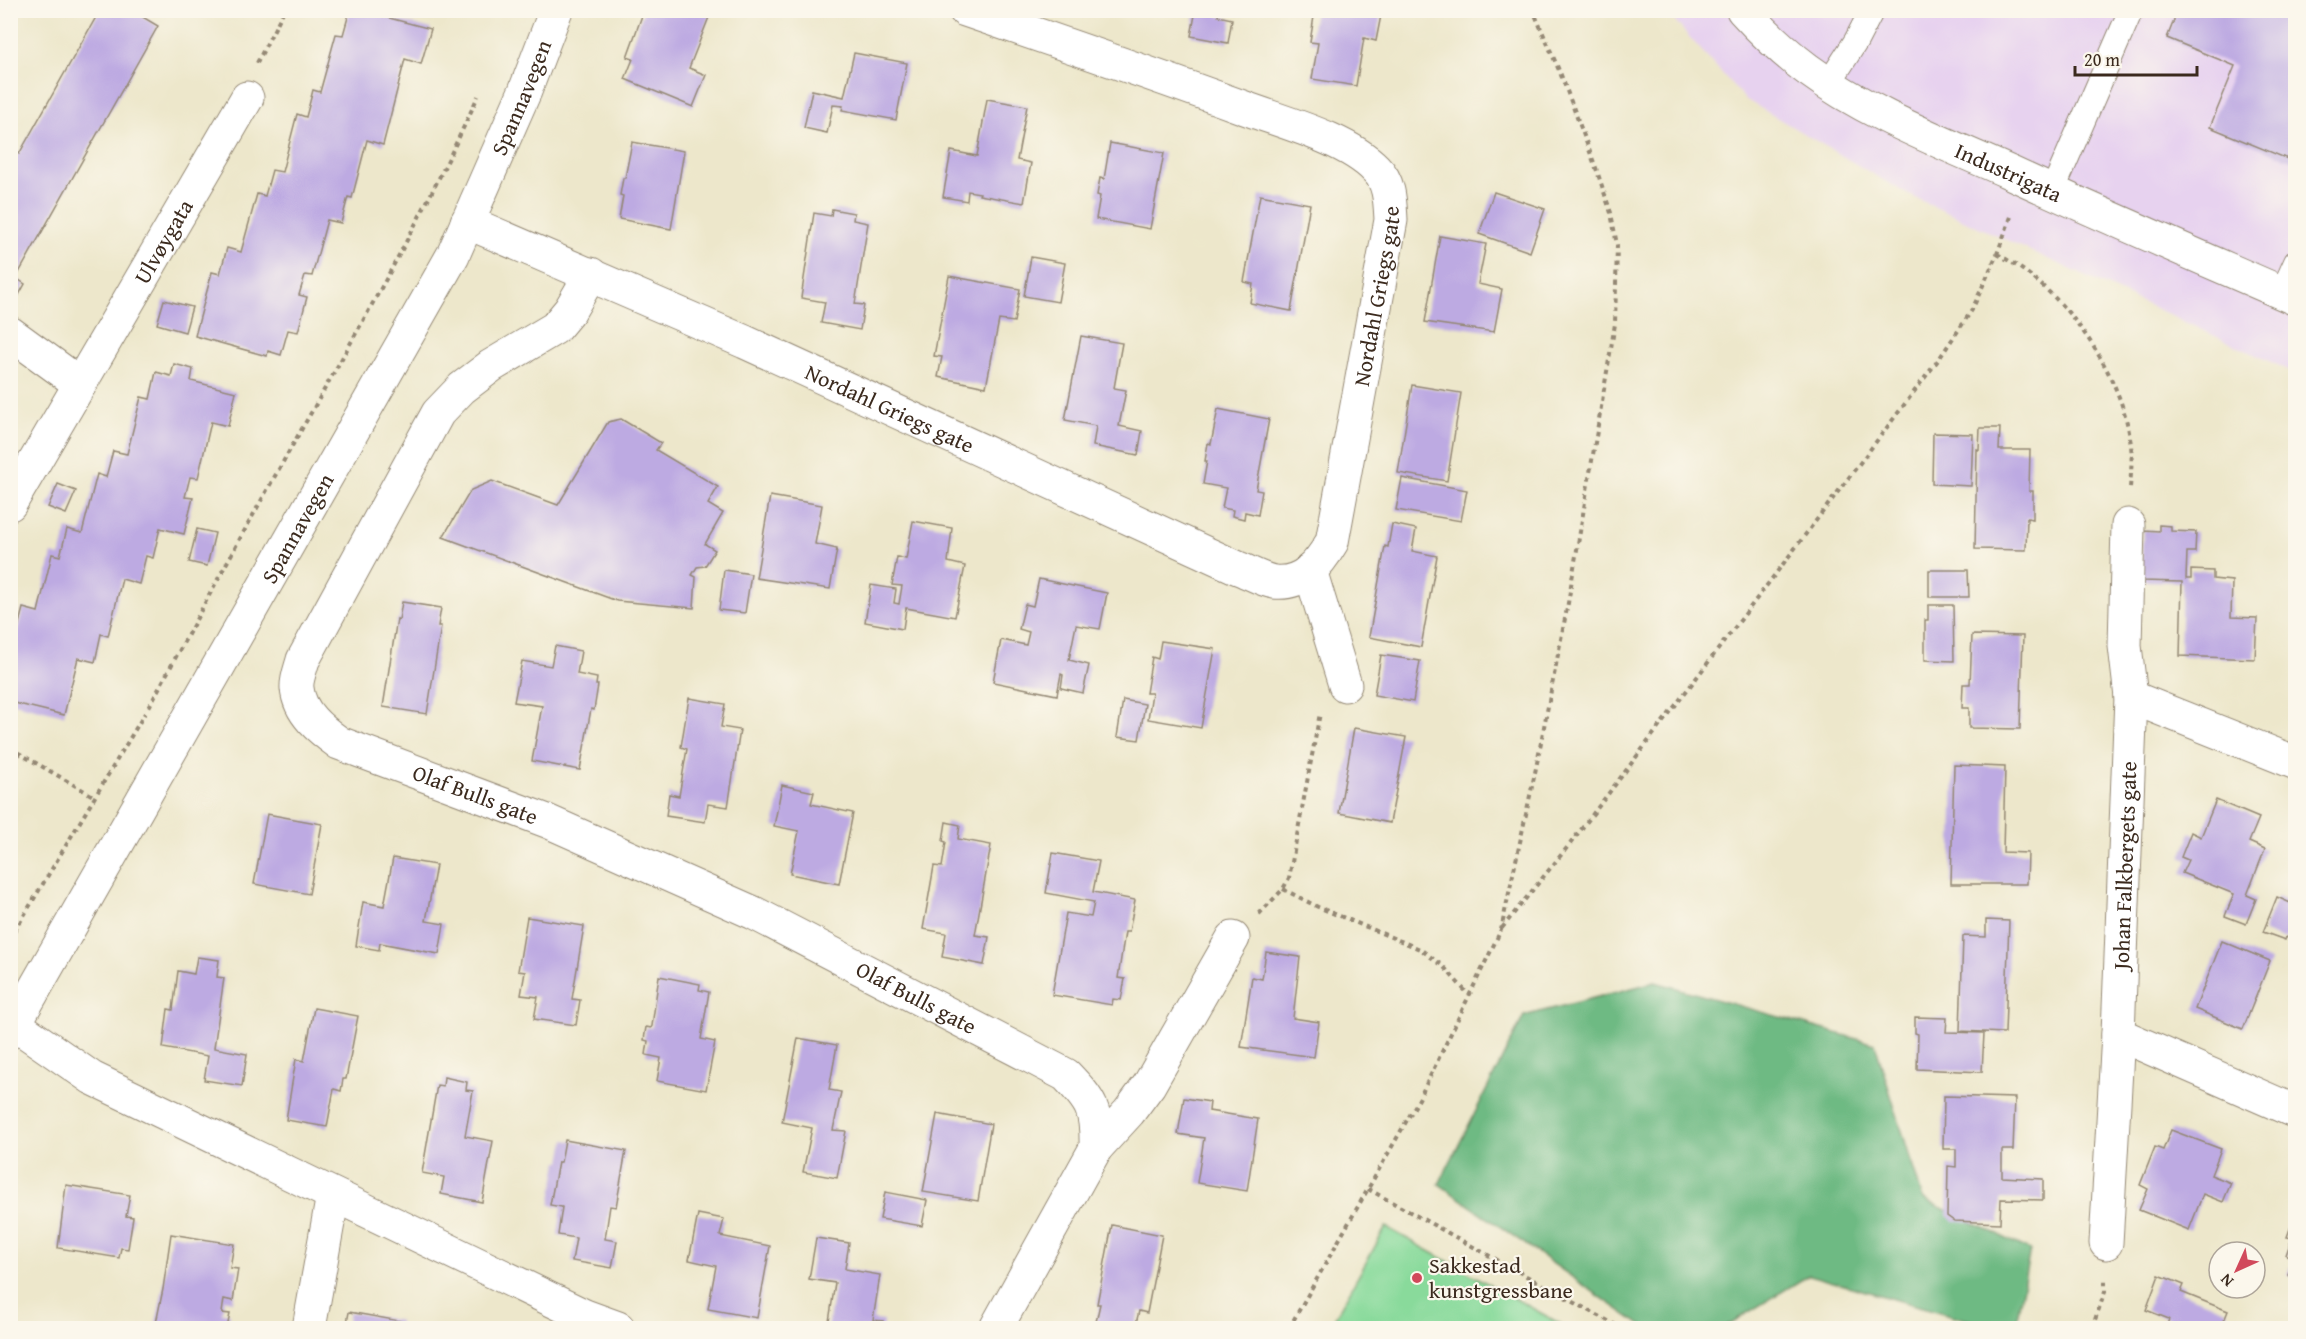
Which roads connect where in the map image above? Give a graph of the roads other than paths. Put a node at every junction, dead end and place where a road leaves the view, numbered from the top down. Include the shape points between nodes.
1 (556, 10) edge
2 (966, 10) edge
3 (1743, 10) edge
4 (1872, 10) edge
5 (2131, 10) edge
6 (1829, 83) junction
7 (247, 98) road end
8 (2038, 186) junction
9 (467, 222) junction
10 (2295, 262) edge
11 (591, 274) junction
12 (2289, 296) edge
13 (10, 333) edge
14 (80, 384) junction
15 (10, 504) edge
16 (2128, 525) road end
17 (1310, 570) junction
18 (1346, 685) dead end
19 (2131, 697) junction
20 (2295, 763) edge
21 (1233, 938) dead end
22 (12, 1026) edge
23 (2118, 1034) junction
24 (2295, 1112) edge
25 (1096, 1148) junction
26 (333, 1195) junction
27 (2106, 1243) road end
28 (309, 1329) edge
29 (618, 1329) edge
30 (996, 1329) edge

1 - 9 street, Spannavegen
2 - 17 street, Nordahl Griegs gate via 1307,131 1352,150 1378,170 1389,190 1392,220 1332,542
3 - 6 street, Industrigata via 1807,70
4 - 6 lane
5 - 8 lane
6 - 8 street, Industrigata via 1904,124
7 - 14 street, Ulvøygata
8 - 12 street, Industrigata
9 - 11 street, Nordahl Griegs gate
9 - 22 street, Spannavegen via 453,255
10 - 12 lane
11 - 17 street, Nordahl Griegs gate via 1238,568 1273,582 1299,579
11 - 25 street, Olaf Bulls gate via 555,328 491,366 438,413 303,660 297,687 304,708 316,727 339,743 548,821 743,908 1066,1075 1090,1105 1096,1121
13 - 14 street
14 - 15 street, Ulvøygata
16 - 19 street, Johan Falkbergets gate via 2125,646
17 - 18 street
19 - 20 street
19 - 23 street, Johan Falkbergets gate
21 - 25 street via 1149,1085
22 - 26 street via 93,1078
23 - 24 street
23 - 27 street, Johan Falkbergets gate
25 - 30 street
26 - 28 street
26 - 29 street

